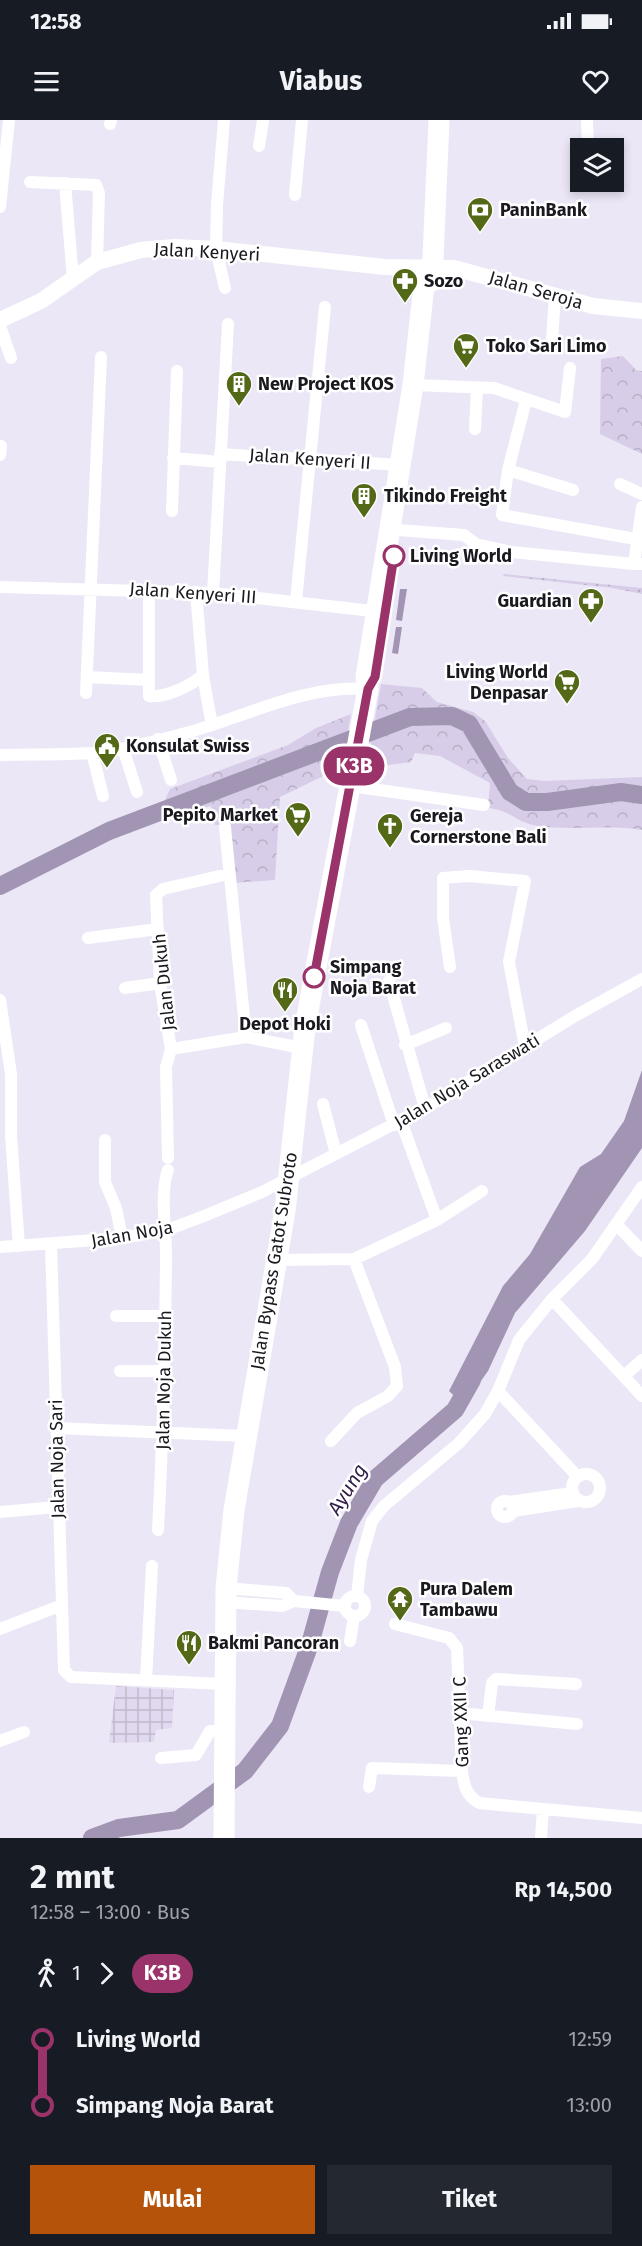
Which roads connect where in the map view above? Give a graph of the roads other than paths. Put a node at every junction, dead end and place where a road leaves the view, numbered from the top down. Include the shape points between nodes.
1 (9, 120) edge
2 (224, 120) edge
3 (263, 120) edge
4 (302, 120) edge
5 (586, 120) edge
6 (435, 125) edge
7 (587, 138) edge
8 (259, 146) dead end
9 (30, 182) dead end
10 (65, 183) junction
11 (295, 195) dead end
12 (0, 207) edge
13 (216, 249) junction
14 (97, 262) junction
15 (431, 267) junction
16 (73, 279) junction
17 (225, 288) dead end
18 (555, 296) junction
19 (325, 307) dead end
20 (642, 311) edge
21 (0, 320) edge
22 (228, 324) dead end
23 (0, 326) edge
24 (552, 340) dead end
25 (101, 357) dead end
26 (11, 358) dead end
27 (570, 368) dead end
28 (177, 371) dead end
29 (417, 385) junction
30 (477, 387) junction
31 (526, 400) junction
32 (475, 429) dead end
33 (1, 446) edge
34 (0, 455) edge
35 (173, 458) junction
36 (220, 458) junction
37 (310, 459) junction
38 (400, 465) junction
39 (507, 470) junction
40 (620, 484) dead end
41 (573, 490) dead end
42 (642, 494) edge
43 (642, 507) edge
44 (172, 511) dead end
45 (398, 531) junction
46 (630, 538) dead end
47 (638, 564) edge
48 (0, 587) edge
49 (90, 587) junction
50 (149, 590) junction
51 (196, 592) junction
52 (213, 593) junction
53 (296, 601) junction
54 (381, 612) junction
55 (203, 676) junction
56 (87, 677) junction
57 (149, 680) junction
58 (86, 693) dead end
59 (367, 694) junction
60 (212, 724) junction
61 (158, 740) junction
62 (123, 748) junction
63 (92, 753) junction
64 (0, 755) edge
65 (171, 780) dead end
66 (352, 782) junction
67 (137, 792) dead end
68 (103, 796) dead end
69 (484, 805) dead end
70 (225, 827) dead end
71 (228, 874) junction
72 (158, 929) junction
73 (88, 938) dead end
74 (450, 967) dead end
75 (642, 979) edge
76 (389, 981) dead end
77 (160, 983) junction
78 (125, 988) dead end
79 (0, 1000) edge
80 (2, 1019) edge
81 (361, 1024) dead end
82 (446, 1028) dead end
83 (246, 1037) junction
84 (405, 1045) junction
85 (525, 1047) junction
86 (302, 1048) junction
87 (171, 1049) junction
88 (323, 1104) dead end
89 (425, 1108) junction
90 (397, 1123) junction
91 (6, 1137) edge
92 (105, 1140) dead end
93 (336, 1154) junction
94 (284, 1180) junction
95 (642, 1187) edge
96 (483, 1191) dead end
97 (437, 1220) junction
98 (616, 1224) junction
99 (167, 1230) junction
100 (122, 1238) junction
101 (51, 1245) junction
102 (19, 1246) junction
103 (0, 1247) edge
104 (642, 1251) edge
105 (354, 1259) junction
106 (276, 1260) junction
107 (552, 1299) junction
108 (116, 1316) dead end
109 (165, 1316) junction
110 (642, 1360) edge
111 (120, 1371) dead end
112 (164, 1371) junction
113 (624, 1376) junction
114 (498, 1391) junction
115 (642, 1396) edge
116 (55, 1428) junction
117 (163, 1431) junction
118 (245, 1436) junction
119 (332, 1441) dead end
120 (577, 1476) junction
121 (575, 1497) junction
122 (57, 1507) junction
123 (511, 1507) dead end
124 (0, 1512) edge
125 (158, 1530) dead end
126 (152, 1566) dead end
127 (226, 1595) junction
128 (357, 1596) junction
129 (62, 1605) junction
130 (339, 1605) junction
131 (354, 1617) junction
132 (395, 1624) dead end
133 (0, 1629) edge
134 (350, 1641) dead end
135 (146, 1680) junction
136 (225, 1684) junction
137 (576, 1684) dead end
138 (459, 1713) junction
139 (488, 1716) junction
140 (577, 1724) dead end
141 (24, 1732) dead end
142 (224, 1736) junction
143 (0, 1741) edge
144 (160, 1758) dead end
145 (462, 1771) junction
146 (369, 1787) dead end
147 (543, 1809) junction
148 (642, 1818) edge
149 (224, 1835) edge
150 (541, 1838) edge

1 - 12 street
2 - 13 street
3 - 8 street
4 - 11 street
5 - 7 street
6 - 15 highway, Jalan Bypass Gatot Subroto
9 - 10 street
10 - 14 street via 93,184 98,188
10 - 16 street
13 - 14 street, Jalan Kenyeri via 144,249
13 - 15 street, Jalan Kenyeri via 374,266
13 - 17 street
14 - 16 street, Jalan Kenyeri
15 - 18 street, Jalan Seroja via 461,269
15 - 29 highway, Jalan Bypass Gatot Subroto via 433,290
16 - 21 street, Jalan Kenyeri via 41,301
18 - 20 street, Jalan Seroja via 611,310
18 - 24 street
19 - 37 street
22 - 36 street
23 - 26 street
25 - 49 street
27 - 31 street via 567,410 562,412
28 - 35 street
29 - 30 street
29 - 38 highway, Jalan Bypass Gatot Subroto
29 - 45 highway, Jalan Bypass Gatot Subroto
30 - 31 street via 494,388
30 - 32 street
31 - 39 street
33 - 34 street
35 - 36 street, Jalan Kenyeri II
35 - 44 street
36 - 37 street, Jalan Kenyeri II
36 - 52 street
37 - 38 street, Jalan Kenyeri II
37 - 53 street
38 - 54 highway, Jalan Bypass Gatot Subroto
39 - 41 street
39 - 46 street via 502,515
40 - 42 street
43 - 47 street
45 - 47 street via 464,535 476,544 512,552
45 - 54 highway, Jalan Bypass Gatot Subroto
48 - 49 street, Jalan Kenyeri III
49 - 50 street, Jalan Kenyeri III
49 - 56 street
50 - 51 street, Jalan Kenyeri III
50 - 57 street
51 - 52 street, Jalan Kenyeri III
51 - 55 street
52 - 53 street, Jalan Kenyeri III
53 - 54 street, Jalan Kenyeri III
54 - 59 highway, Jalan Bypass Gatot Subroto via 375,677
55 - 57 street via 159,696 149,696
55 - 60 street
56 - 57 street
56 - 58 street
59 - 60 street via 354,688 308,694
59 - 66 highway, Jalan Bypass Gatot Subroto
60 - 61 street
61 - 62 street
61 - 65 street
62 - 63 street
62 - 67 street
63 - 64 street
63 - 68 street
66 - 69 street
66 - 86 highway, Jalan Bypass Gatot Subroto
70 - 71 street
71 - 72 street, Jalan Dukuh via 160,890 156,895
71 - 83 street
72 - 73 street
72 - 77 street, Jalan Dukuh
74 - 85 street via 443,918 443,878 525,881 509,962
75 - 85 street, Jalan Noja Saraswati
76 - 84 street
77 - 78 street
77 - 87 street, Jalan Dukuh
79 - 80 street
80 - 91 street via 11,1074
81 - 90 street
82 - 84 street
83 - 86 street, Jalan Dukuh
83 - 87 street, Jalan Dukuh
84 - 89 street
85 - 89 street, Jalan Noja Saraswati
86 - 94 highway, Jalan Bypass Gatot Subroto
87 - 99 street, Jalan Noja Dukuh via 166,1067
88 - 93 street
89 - 90 street, Jalan Noja Saraswati
90 - 93 street, Jalan Noja Saraswati
90 - 97 street
91 - 102 street
92 - 100 street via 105,1182
93 - 94 street, Jalan Noja Saraswati
94 - 99 street, Jalan Noja
94 - 106 highway, Jalan Bypass Gatot Subroto
95 - 98 street
96 - 97 street
97 - 105 street
98 - 104 street
98 - 107 street via 592,1259
99 - 100 street, Jalan Noja
99 - 109 street, Jalan Noja Dukuh
100 - 101 street, Jalan Noja
101 - 102 street, Jalan Noja
101 - 116 street, Jalan Noja Sari
102 - 103 street, Jalan Noja
105 - 106 street
105 - 119 street via 395,1367 397,1386 388,1396 357,1413
106 - 118 highway, Jalan Bypass Gatot Subroto
107 - 113 street
107 - 114 street via 519,1340
108 - 109 street
109 - 112 street, Jalan Noja Dukuh
110 - 113 street
111 - 112 street
112 - 117 street, Jalan Noja Dukuh
113 - 115 street
114 - 120 street
114 - 128 street via 485,1414 459,1443 384,1506 372,1521 361,1560
116 - 117 street
116 - 122 street, Jalan Noja Sari
117 - 118 street
117 - 125 street, Jalan Noja Dukuh
118 - 127 highway, Jalan Bypass Gatot Subroto
120 - 121 street via 572,1484
120 - 121 street via 591,1474 598,1480 600,1490 592,1501
121 - 123 street
122 - 124 street
122 - 129 street, Jalan Noja Sari
126 - 135 street
127 - 130 street via 263,1598 286,1593 298,1601
127 - 136 highway, Jalan Bypass Gatot Subroto
128 - 130 street
128 - 131 street via 366,1606 364,1613
129 - 133 street
129 - 135 street, Jalan Noja Sari via 65,1673 71,1677
130 - 131 street
131 - 134 street
132 - 138 street, Gang XXII C via 449,1638 454,1643 458,1655
135 - 136 street
136 - 142 highway, Jalan Bypass Gatot Subroto
137 - 139 street via 496,1679 492,1683
138 - 139 street
138 - 145 street, Gang XXII C
139 - 140 street
141 - 143 street
142 - 144 street via 210,1731 198,1753
142 - 149 highway, Jalan Bypass Gatot Subroto
145 - 146 street via 372,1768
145 - 147 street, Gang XXII C via 467,1792 479,1803
147 - 148 street, Gang XXII C
147 - 150 street

